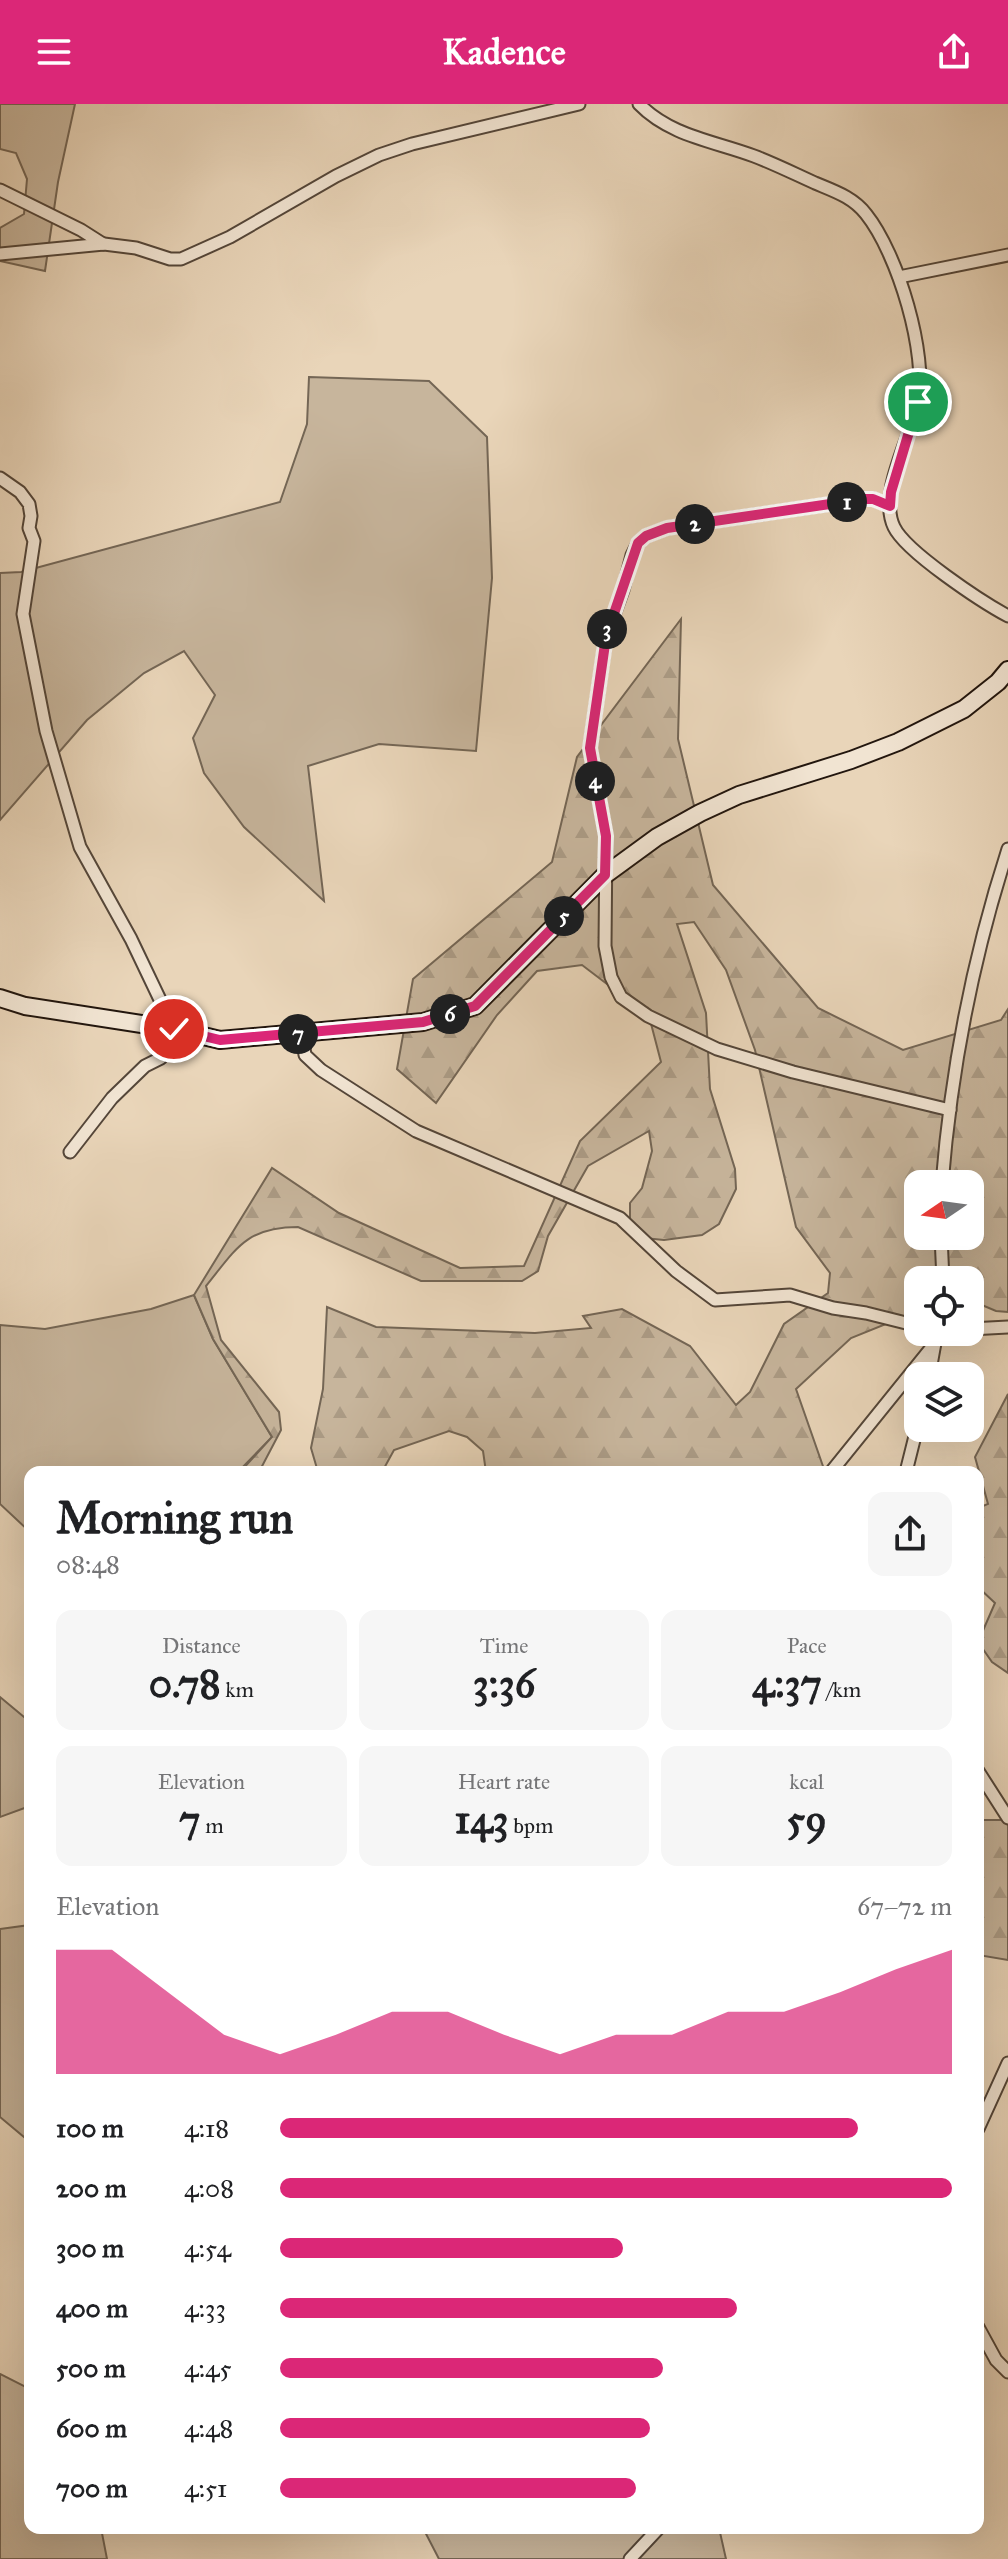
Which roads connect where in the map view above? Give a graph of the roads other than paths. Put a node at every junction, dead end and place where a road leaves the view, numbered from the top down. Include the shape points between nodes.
1 (579, 104) edge
2 (639, 104) edge
3 (0, 190) edge
4 (104, 244) junction
5 (0, 254) edge
6 (1008, 255) edge
7 (899, 277) junction
8 (0, 478) edge
9 (890, 506) junction
10 (1008, 616) edge
11 (1008, 670) edge
12 (1008, 849) edge
13 (605, 875) junction
14 (0, 998) edge
15 (174, 1029) junction
16 (302, 1034) junction
17 (950, 1110) junction
18 (70, 1152) dead end
19 (944, 1170) edge
20 (904, 1322) edge
21 (1008, 1327) edge
22 (984, 1328) edge
23 (929, 1346) edge
24 (914, 1442) edge
25 (836, 1466) edge
26 (908, 1466) edge
27 (984, 1780) edge
28 (1008, 1818) edge
29 (1008, 2063) edge
30 (984, 2116) edge
31 (984, 2338) edge
32 (1008, 2372) edge
33 (653, 2534) edge
34 (630, 2559) edge

1 - 4 street via 379,155 181,259
2 - 7 street via 662,124 845,195 868,215
3 - 4 street
4 - 5 street
6 - 7 street
7 - 9 street via 921,383
8 - 15 street via 29,504 34,541 23,614 46,731 80,847
9 - 10 street via 895,530 915,551
9 - 13 street via 864,499 667,528 638,543 606,637 590,748 606,836
11 - 13 street via 982,695 942,720 874,752 718,804 657,837
12 - 17 street via 987,921
13 - 16 street via 475,1006 423,1022
13 - 17 street via 605,946 611,977 621,997 648,1016 717,1049
14 - 15 street
15 - 16 street via 220,1040
15 - 18 street via 161,1058 112,1098
16 - 20 street via 305,1055 416,1131 620,1218 715,1300 790,1295
17 - 19 street
21 - 22 street
23 - 25 street
24 - 26 street
27 - 28 street
29 - 30 street
31 - 32 street
33 - 34 street

